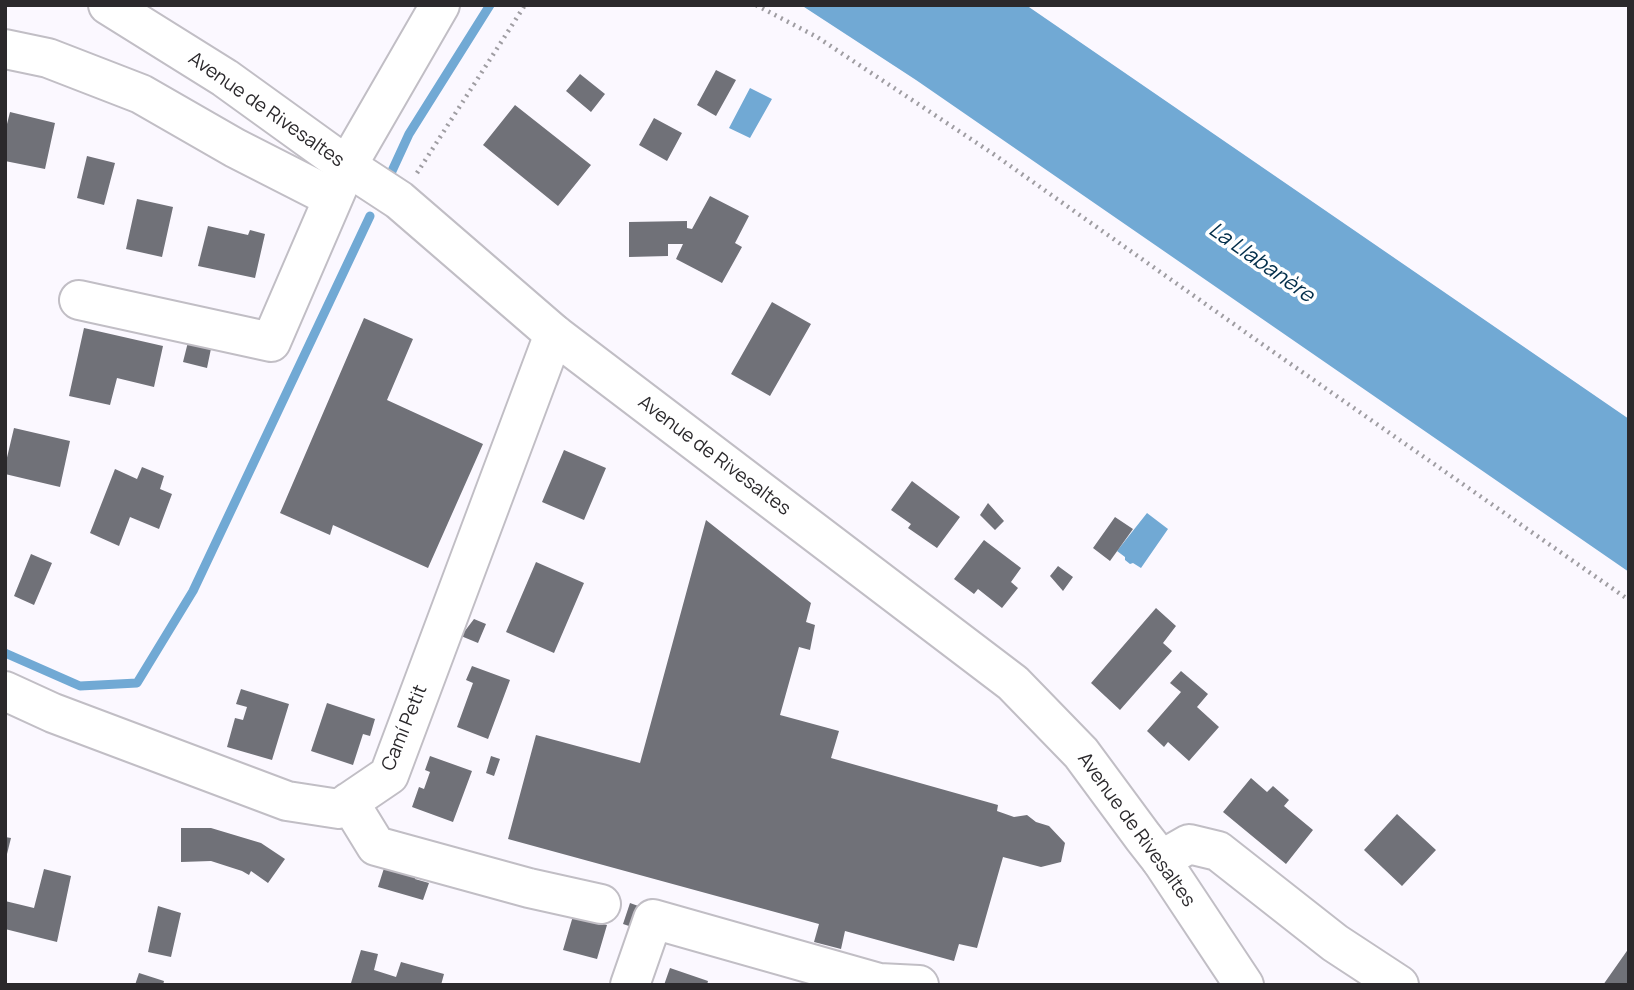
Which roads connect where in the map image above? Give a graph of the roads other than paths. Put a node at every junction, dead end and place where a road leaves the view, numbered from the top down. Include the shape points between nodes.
1 (108, 5) edge
2 (440, 5) edge
3 (5, 48) edge
4 (340, 182) junction
5 (79, 300) dead end
6 (554, 334) junction
7 (5, 691) edge
8 (349, 802) junction
9 (1161, 860) junction
10 (601, 904) dead end
11 (879, 984) edge
12 (629, 985) edge
13 (919, 985) edge
14 (1244, 985) edge
15 (1399, 985) edge

1 - 4 street, Avenue de Rivesaltes via 225,78
2 - 4 street
3 - 4 street via 48,58 141,94 235,148
4 - 5 street via 271,342
4 - 6 street, Avenue de Rivesaltes via 399,200
6 - 8 street, Camí Petit via 389,775
6 - 9 street, Avenue de Rivesaltes via 1013,684 1082,753
7 - 8 street, Camí Petit via 287,801 339,809
8 - 10 street via 376,846
9 - 14 street, Avenue de Rivesaltes
9 - 15 street via 1189,844 1218,851 1335,943
11 - 12 street via 653,919
11 - 13 street

